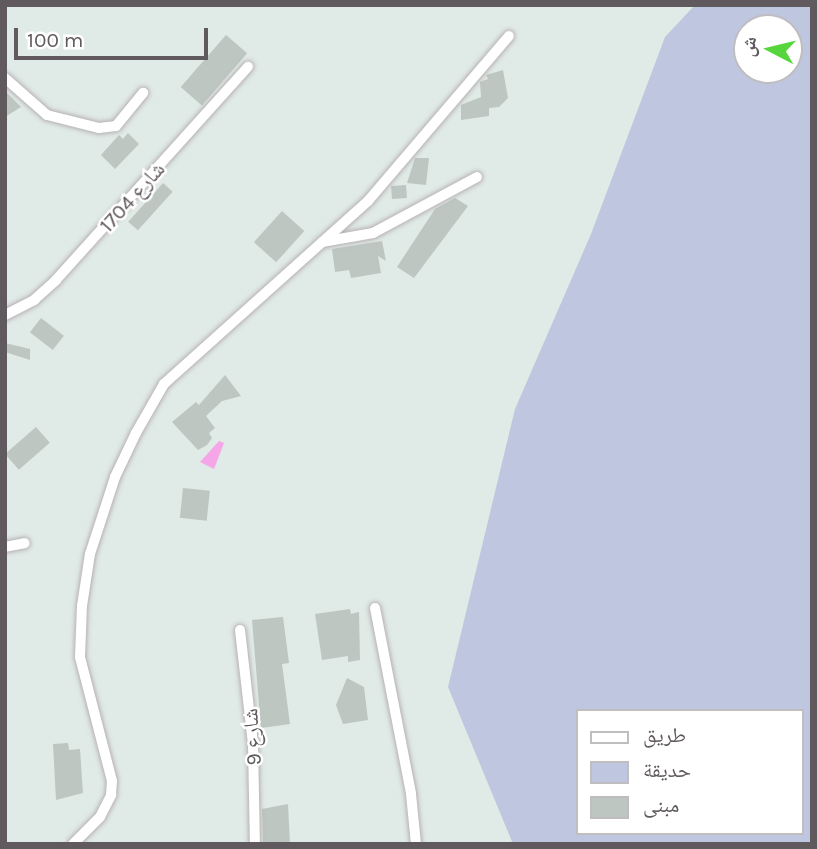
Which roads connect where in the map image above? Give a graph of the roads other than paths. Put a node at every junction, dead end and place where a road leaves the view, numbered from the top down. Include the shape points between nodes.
1 (509, 36) dead end
2 (248, 67) dead end
3 (5, 78) edge
4 (143, 93) dead end
5 (477, 177) dead end
6 (322, 242) junction
7 (5, 315) edge
8 (24, 543) dead end
9 (5, 547) edge
10 (375, 608) dead end
11 (240, 630) dead end
12 (73, 844) edge
13 (255, 844) edge
14 (416, 844) edge

1 - 6 street via 368,201
2 - 7 street, شارع 1704 via 56,280
3 - 4 street via 47,115 99,128 116,126
5 - 6 street via 373,233
6 - 12 street via 164,384 115,477 90,554 80,657 112,781 111,795 100,817
8 - 9 street
10 - 14 street via 411,794
11 - 13 street, شارع 9 via 253,744

